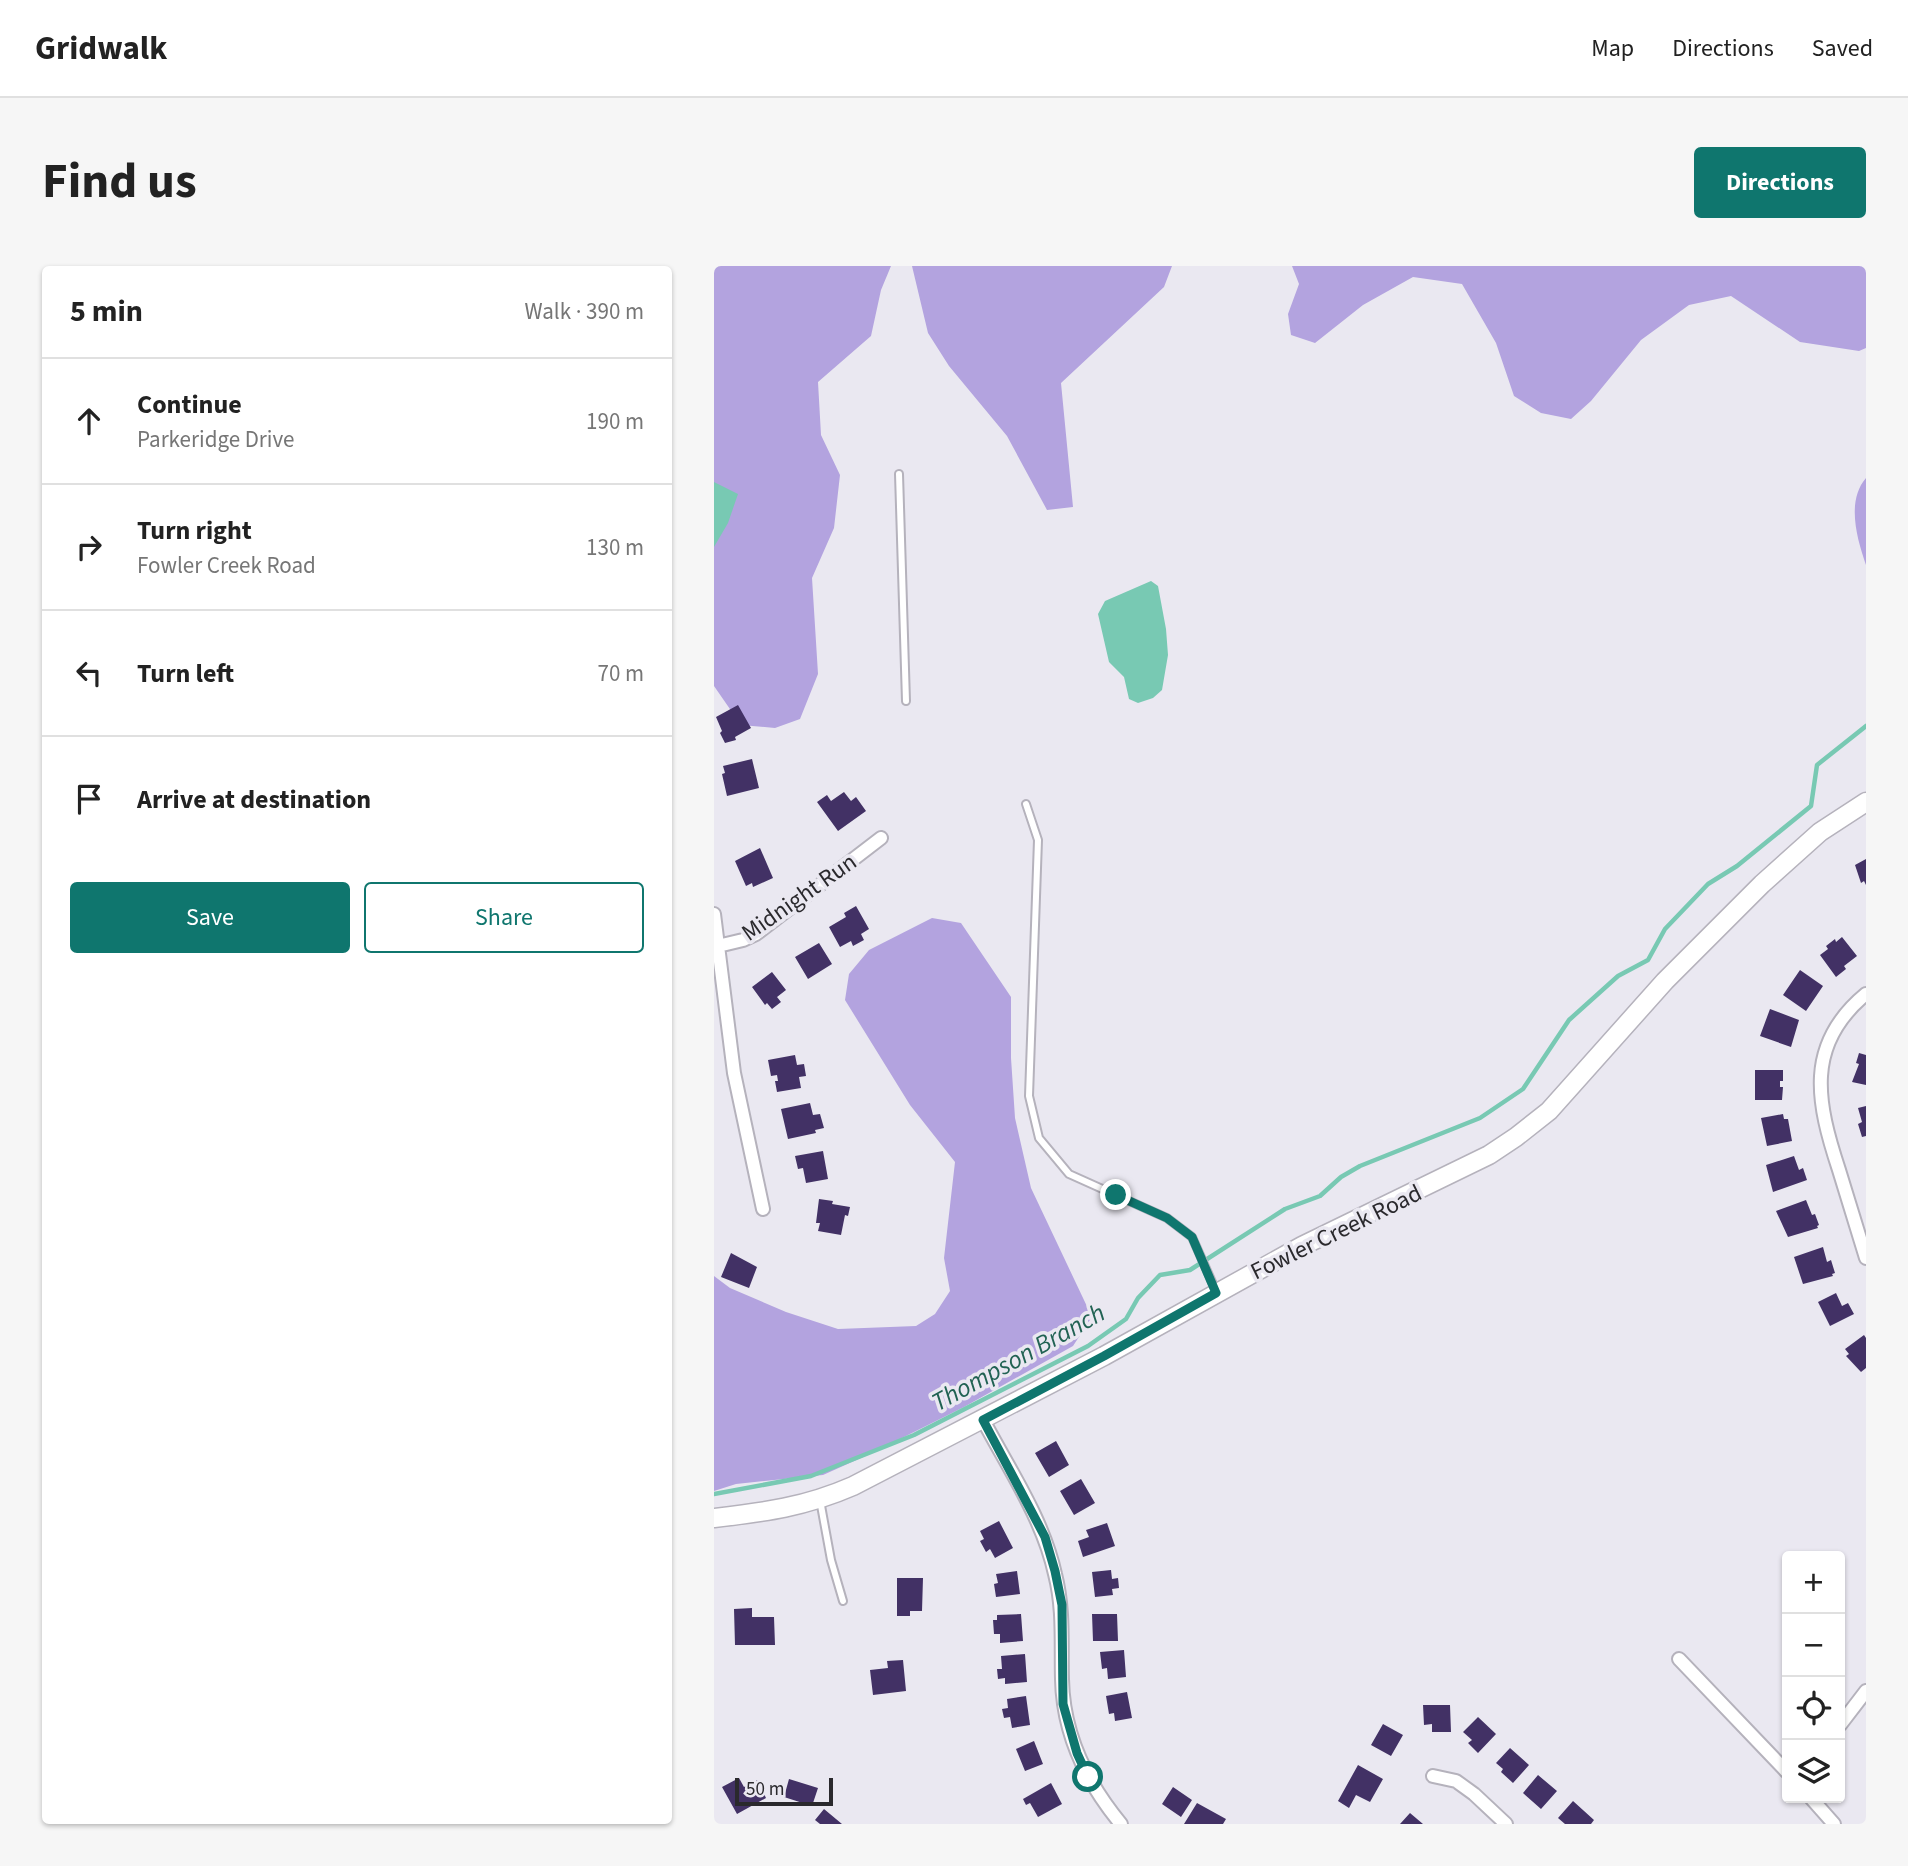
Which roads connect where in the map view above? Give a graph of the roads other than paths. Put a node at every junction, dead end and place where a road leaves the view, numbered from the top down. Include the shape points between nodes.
1 (899, 474) dead end
2 (906, 701) dead end
3 (1866, 802) edge
4 (1027, 804) dead end
5 (881, 838) dead end
6 (714, 914) edge
7 (716, 946) edge
8 (1866, 994) edge
9 (763, 1209) dead end
10 (1866, 1258) edge
11 (1216, 1293) junction
12 (983, 1420) junction
13 (820, 1500) junction
14 (714, 1518) edge
15 (843, 1601) dead end
16 (1679, 1659) dead end
17 (1866, 1691) edge
18 (1845, 1718) edge
19 (1782, 1767) edge
20 (1433, 1776) dead end
21 (1815, 1803) edge
22 (1121, 1824) edge
23 (1506, 1824) edge
24 (1834, 1824) edge

1 - 2 lane
3 - 11 main road, Fowler Creek Road via 1820,832 1762,884 1665,981 1549,1111 1517,1137 1458,1172 1302,1246
4 - 11 lane via 1038,840 1029,1096 1039,1138 1069,1174 1167,1218 1192,1237
5 - 7 street, Midnight Run via 756,934
6 - 7 street
7 - 9 street via 734,1073
8 - 10 street via 1830,1038 1820,1092 1827,1133
11 - 12 main road, Fowler Creek Road
12 - 13 main road, Fowler Creek Road
12 - 22 street via 1045,1537 1062,1605 1062,1681 1069,1728 1088,1777
13 - 14 main road, Fowler Creek Road
13 - 15 lane
16 - 19 street
17 - 18 street
20 - 23 street via 1456,1781
21 - 24 street

